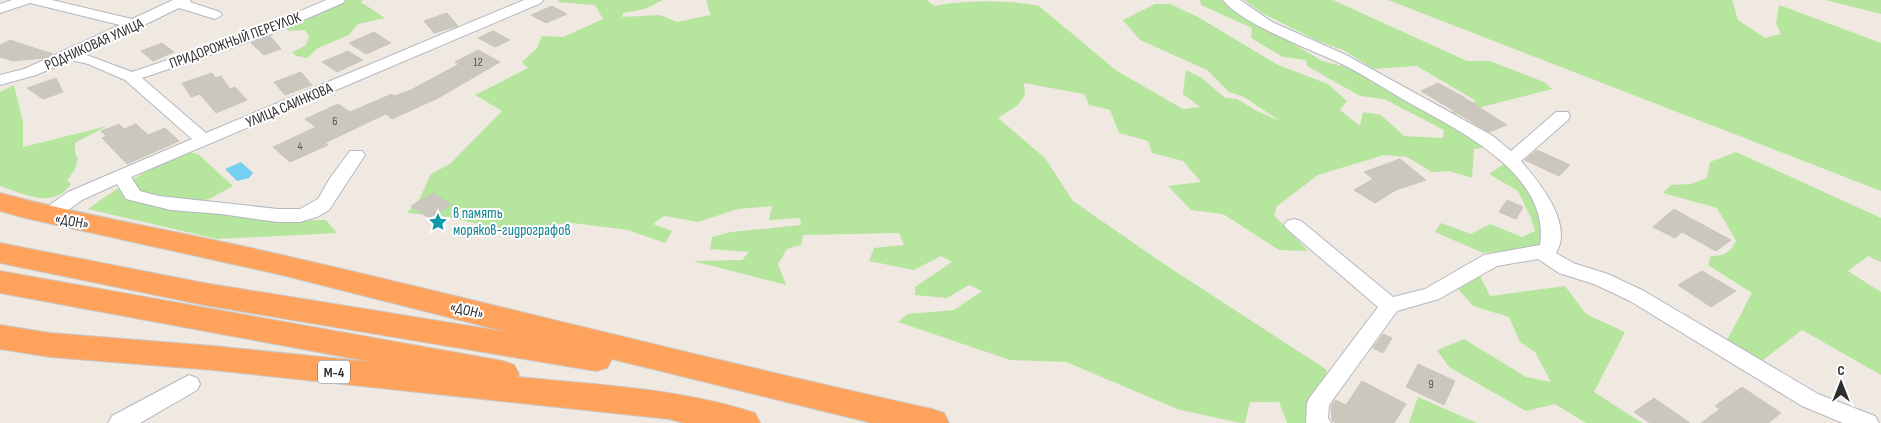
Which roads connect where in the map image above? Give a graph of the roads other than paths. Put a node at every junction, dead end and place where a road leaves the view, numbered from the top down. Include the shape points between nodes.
1 (26, 0) edge
2 (34, 0) edge
3 (338, 0) edge
4 (536, 0) edge
5 (1230, 0) edge
6 (182, 2) edge
7 (0, 9) edge
8 (215, 15) dead end
9 (137, 25) junction
10 (70, 56) junction
11 (131, 77) junction
12 (0, 80) edge
13 (1562, 116) dead end
14 (204, 140) junction
15 (356, 155) dead end
16 (1511, 160) junction
17 (121, 175) junction
18 (0, 202) edge
19 (47, 216) junction
20 (1294, 225) dead end
21 (1542, 252) junction
22 (0, 253) edge
23 (0, 282) edge
24 (1390, 306) junction
25 (0, 337) edge
26 (189, 384) dead end
27 (775, 388) junction
28 (669, 406) junction
29 (120, 423) edge
30 (744, 423) edge
31 (932, 423) edge
32 (1319, 423) edge
33 (1867, 423) edge

1 - 7 street
2 - 9 street
3 - 11 street, ПРИДОРОЖНЫЙ ПЕРЕУЛОК via 260,33
4 - 14 street, УЛИЦА САИНКОВА
5 - 16 street via 1267,26 1341,58 1487,140
6 - 8 street
6 - 9 street, РОДНИКОВАЯ УЛИЦА
9 - 10 street, РОДНИКОВАЯ УЛИЦА
10 - 11 street via 94,61
10 - 12 street, РОДНИКОВАЯ УЛИЦА
11 - 14 street
13 - 16 street
14 - 17 street, УЛИЦА САИНКОВА
15 - 17 street via 334,186 330,198 311,213 295,216 232,208 178,206 148,200 132,195
16 - 21 street via 1537,191 1548,216 1552,238 1549,249
17 - 19 street, УЛИЦА САИНКОВА via 74,196
18 - 19 highway, «ДОН»
19 - 27 highway, «ДОН» via 264,260
20 - 24 street
21 - 24 street via 1492,260 1432,294
21 - 33 street via 1566,268 1637,296 1810,400
22 - 27 highway via 204,294
23 - 28 highway
24 - 32 street via 1318,403 1316,420
25 - 28 highway, М-4 via 50,345 213,358
26 - 29 street
27 - 31 highway, «ДОН»
28 - 30 highway, М-4

